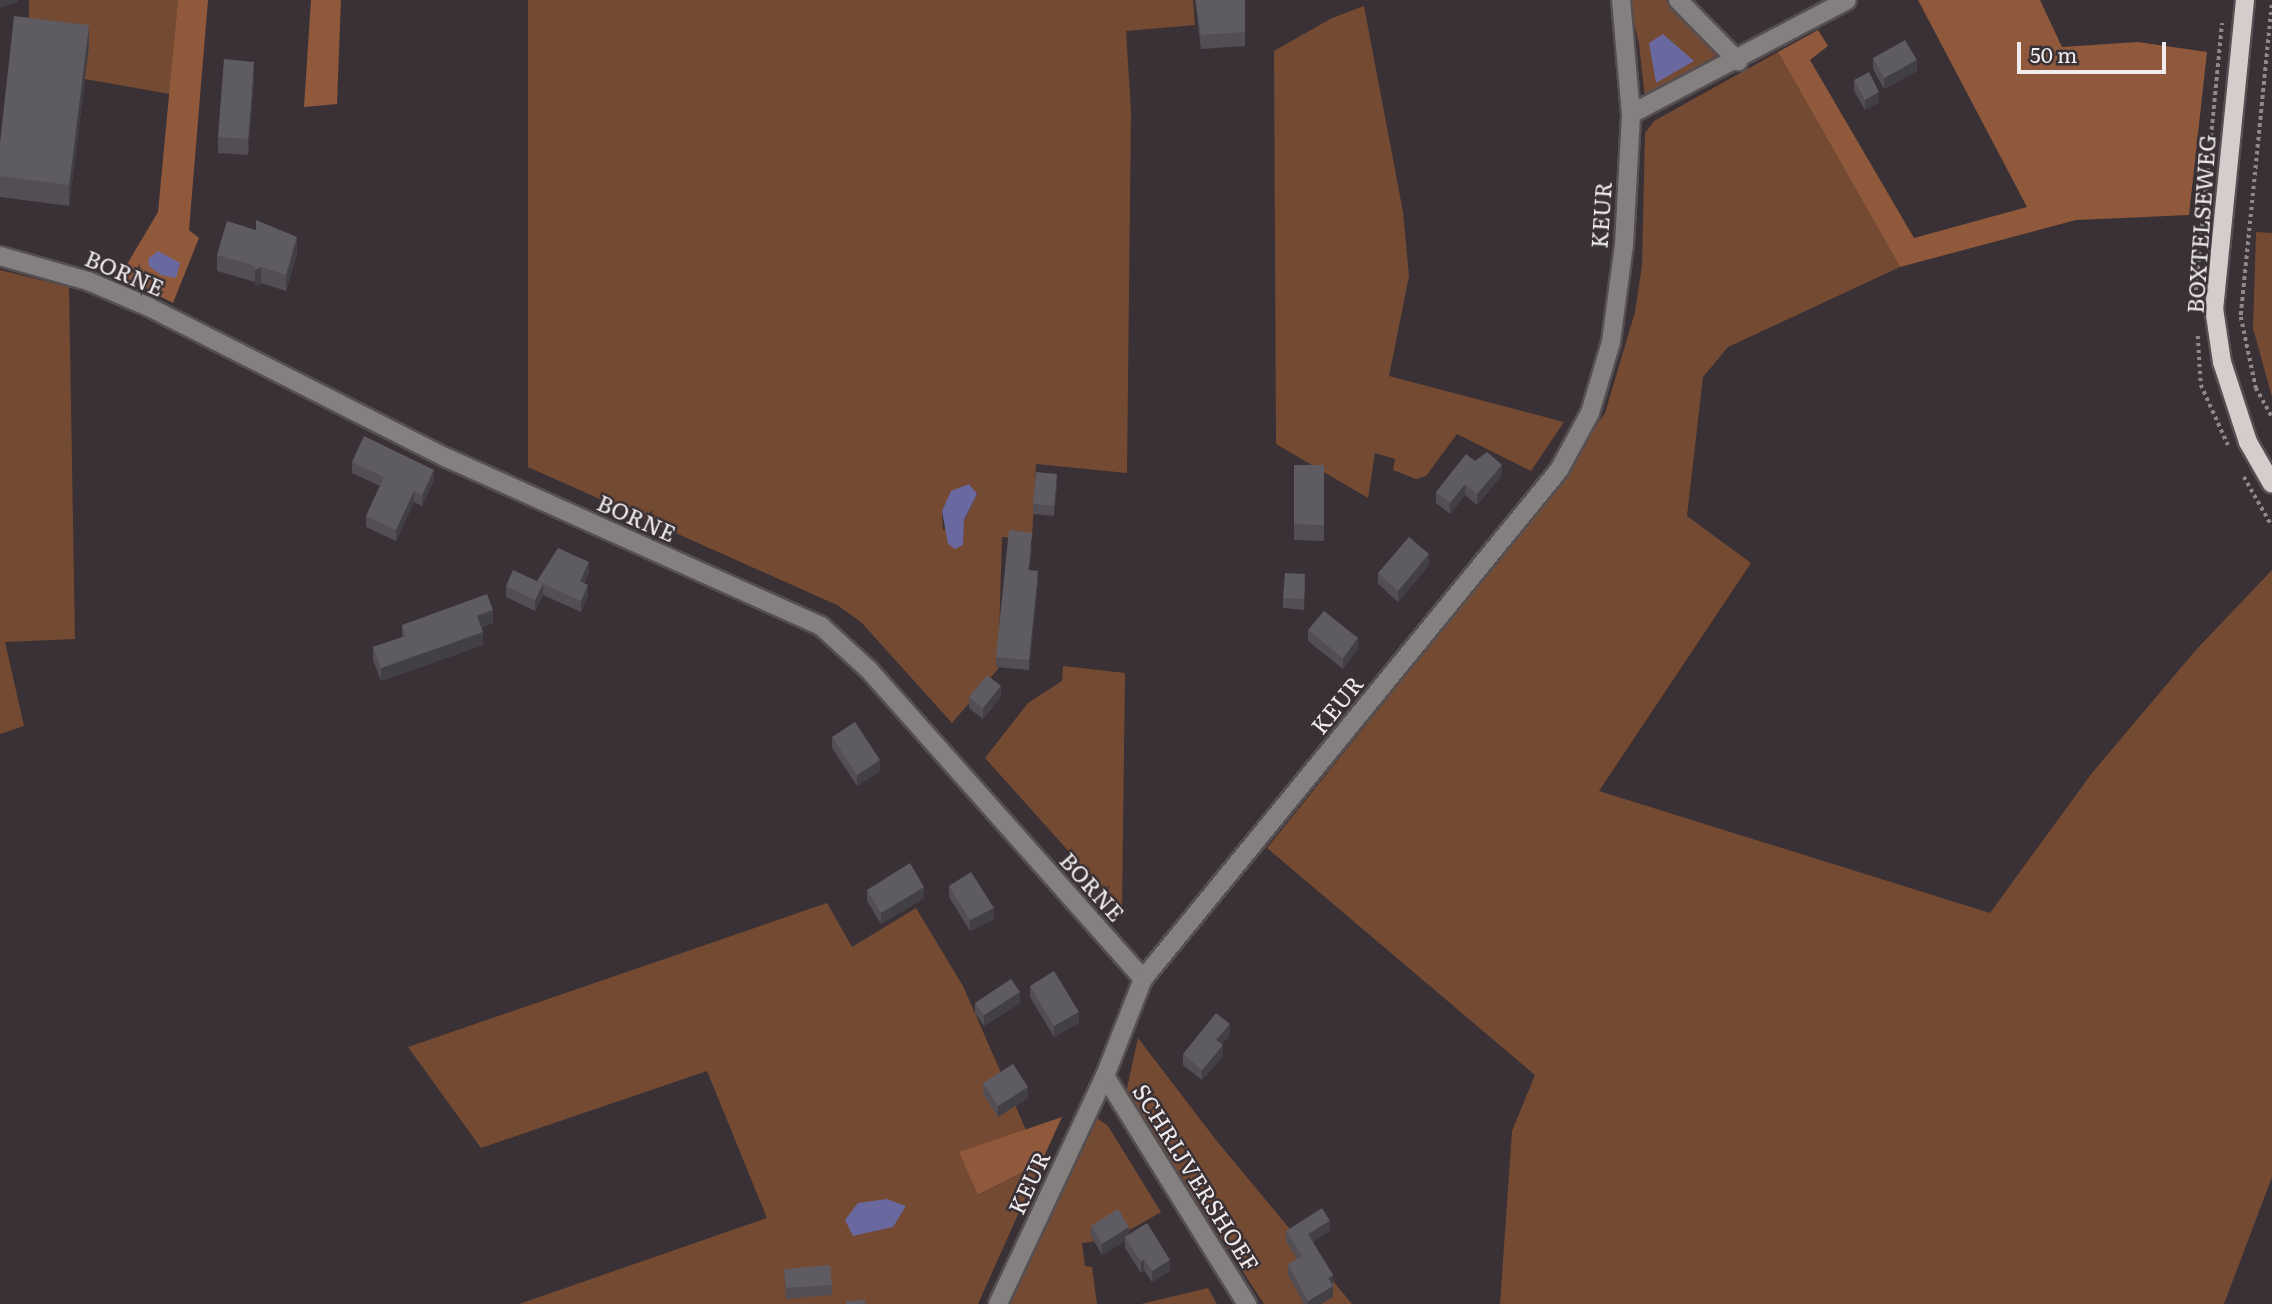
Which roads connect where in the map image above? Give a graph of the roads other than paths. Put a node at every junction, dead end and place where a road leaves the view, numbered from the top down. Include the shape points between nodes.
1 (1620, 0) edge
2 (1678, 0) edge
3 (1847, 0) edge
4 (2245, 0) edge
5 (1738, 61) junction
6 (1631, 114) junction
7 (0, 256) edge
8 (2272, 484) edge
9 (1143, 979) junction
10 (1105, 1076) junction
11 (998, 1304) edge
12 (1247, 1304) edge

1 - 6 street, KEUR
2 - 5 street
3 - 5 street
4 - 8 main road, BOXTELSEWEG via 2214,307 2222,362 2239,415 2248,442
5 - 6 street
6 - 9 street, KEUR via 1624,245 1611,342 1590,413 1559,470
7 - 9 street, BORNE via 88,281 149,307 447,458 821,626 869,670
9 - 10 street, KEUR
10 - 11 street, KEUR
10 - 12 street, SCHRIJVERSHOEF

